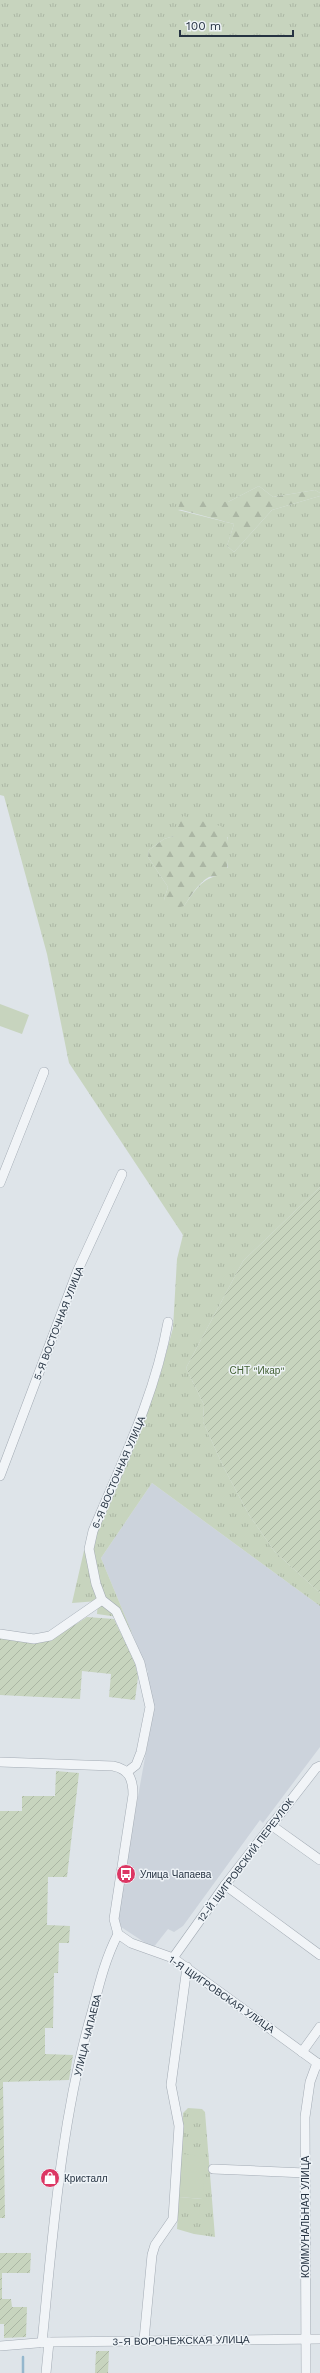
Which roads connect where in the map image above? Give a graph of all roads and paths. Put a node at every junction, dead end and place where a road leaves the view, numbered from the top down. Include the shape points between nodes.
1 (44, 1072) dead end
2 (122, 1174) dead end
3 (0, 1183) edge
4 (168, 1322) dead end
5 (0, 1476) edge
6 (102, 1600) junction
7 (0, 1634) edge
8 (0, 1762) edge
9 (320, 1766) edge
10 (127, 1772) junction
11 (271, 1825) junction
12 (320, 1860) edge
13 (225, 1885) junction
14 (118, 1934) junction
15 (320, 1955) edge
16 (174, 1958) junction
17 (187, 1967) junction
18 (320, 2026) edge
19 (302, 2052) junction
20 (319, 2064) edge
21 (213, 2169) dead end
22 (305, 2173) junction
23 (305, 2339) junction
24 (320, 2339) edge
25 (144, 2340) junction
26 (45, 2342) junction
27 (0, 2346) edge
28 (46, 2373) edge
29 (306, 2373) edge

1 - 3 street
2 - 5 street, 5-Я ВОСТОЧНАЯ УЛИЦА via 77,1272
4 - 6 street, 6-Я ВОСТОЧНАЯ УЛИЦА via 163,1350 143,1413 93,1531 89,1549
6 - 7 street via 50,1636 34,1639
6 - 10 street, 6-Я ВОСТОЧНАЯ УЛИЦА via 116,1611 140,1663 150,1707 141,1752 136,1765
8 - 10 street via 113,1766
9 - 11 street, 12-Й ЩИГРОВСКИЙ ПЕРЕУЛОК
10 - 14 street via 132,1781 133,1795 114,1919
11 - 12 street
11 - 13 street, 12-Й ЩИГРОВСКИЙ ПЕРЕУЛОК
13 - 15 street
13 - 16 street, 12-Й ЩИГРОВСКИЙ ПЕРЕУЛОК
14 - 16 street, 1-Я ЩИГРОВСКАЯ УЛИЦА via 131,1943
14 - 26 street, УЛИЦА ЧАПАЕВА via 109,1952 80,2051 64,2146
16 - 17 street, 1-Я ЩИГРОВСКАЯ УЛИЦА
17 - 19 street, 1-Я ЩИГРОВСКАЯ УЛИЦА
17 - 25 street via 170,2085 179,2126 173,2219 158,2240 152,2255
18 - 19 street
19 - 20 street, 1-Я ЩИГРОВСКАЯ УЛИЦА
20 - 22 street, КОММУНАЛЬНАЯ УЛИЦА via 307,2095
21 - 22 street
22 - 23 street, КОММУНАЛЬНАЯ УЛИЦА
23 - 24 street, 3-Я ВОРОНЕЖСКАЯ УЛИЦА
23 - 25 street, 3-Я ВОРОНЕЖСКАЯ УЛИЦА
23 - 29 street, КОММУНАЛЬНАЯ УЛИЦА
25 - 26 street, 3-Я ВОРОНЕЖСКАЯ УЛИЦА
26 - 27 street, 3-Я ВОРОНЕЖСКАЯ УЛИЦА
26 - 28 street, УЛИЦА ЧАПАЕВА

